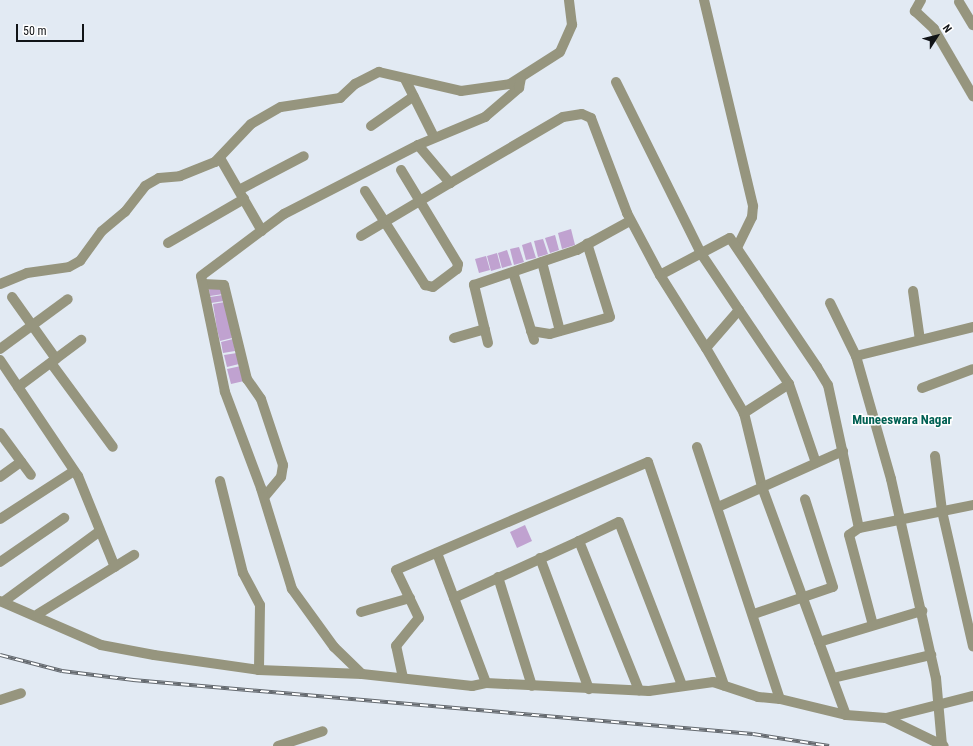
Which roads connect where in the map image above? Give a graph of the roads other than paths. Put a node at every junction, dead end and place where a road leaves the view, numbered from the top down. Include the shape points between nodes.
1 (569, 0) edge
2 (704, 0) edge
3 (921, 0) edge
4 (959, 2) dead end
5 (973, 24) edge
6 (521, 78) junction
7 (405, 79) junction
8 (616, 82) dead end
9 (414, 96) junction
10 (973, 96) edge
11 (371, 126) dead end
12 (434, 137) junction
13 (418, 145) junction
14 (304, 156) dead end
15 (220, 158) junction
16 (401, 170) dead end
17 (450, 182) junction
18 (365, 191) dead end
19 (241, 195) junction
20 (420, 201) junction
21 (630, 221) junction
22 (385, 222) junction
23 (262, 231) junction
24 (361, 236) dead end
25 (587, 243) junction
26 (168, 244) dead end
27 (737, 248) junction
28 (702, 255) junction
29 (542, 262) junction
30 (513, 272) junction
31 (660, 275) junction
32 (0, 284) edge
33 (203, 284) junction
34 (913, 291) dead end
35 (12, 297) dead end
36 (68, 298) dead end
37 (830, 304) dead end
38 (739, 310) junction
39 (32, 325) junction
40 (973, 327) edge
41 (485, 329) junction
42 (560, 331) junction
43 (454, 338) dead end
44 (81, 340) dead end
45 (920, 340) junction
46 (488, 343) dead end
47 (706, 348) junction
48 (0, 349) edge
49 (856, 356) junction
50 (0, 360) edge
51 (53, 361) junction
52 (973, 369) edge
53 (789, 384) junction
54 (18, 387) junction
55 (922, 388) dead end
56 (744, 413) junction
57 (1, 436) edge
58 (113, 447) dead end
59 (697, 448) dead end
60 (843, 451) junction
61 (935, 456) dead end
62 (21, 462) junction
63 (816, 463) junction
64 (74, 471) junction
65 (31, 476) dead end
66 (0, 477) edge
67 (220, 481) dead end
68 (762, 487) junction
69 (264, 496) junction
70 (806, 500) dead end
71 (973, 504) edge
72 (718, 507) junction
73 (942, 511) junction
74 (64, 518) dead end
75 (0, 519) edge
76 (901, 519) junction
77 (859, 528) junction
78 (100, 531) junction
79 (579, 541) junction
80 (437, 553) junction
81 (134, 555) dead end
82 (540, 558) junction
83 (0, 562) edge
84 (115, 567) junction
85 (498, 577) junction
86 (410, 598) junction
87 (454, 598) junction
88 (802, 600) junction
89 (2, 601) edge
90 (922, 611) junction
91 (361, 612) dead end
92 (38, 614) junction
93 (754, 614) junction
94 (873, 625) junction
95 (819, 642) junction
96 (973, 646) edge
97 (931, 655) junction
98 (259, 670) junction
99 (362, 674) junction
100 (403, 678) junction
101 (833, 678) junction
102 (486, 683) junction
103 (682, 685) junction
104 (724, 685) junction
105 (532, 686) junction
106 (589, 689) junction
107 (639, 690) junction
108 (21, 693) dead end
109 (973, 696) edge
110 (780, 699) junction
111 (0, 700) edge
112 (940, 705) junction
113 (846, 715) junction
114 (886, 718) junction
115 (324, 732) dead end
116 (278, 746) edge
117 (943, 746) edge

1 - 6 street via 572,25 560,52
2 - 27 street via 753,206 752,218
3 - 10 street via 915,11 934,29
4 - 5 street
6 - 7 street via 483,90 460,91
6 - 12 street via 519,88 484,117
7 - 9 street
7 - 15 street via 379,72 355,84 340,98 281,108 251,124
8 - 28 street
9 - 11 street
9 - 12 street
12 - 13 street
13 - 17 street
13 - 23 street via 284,214
14 - 19 street
15 - 19 street
15 - 32 street via 145,186 125,212 102,231 80,262 69,267 27,273
16 - 20 street
17 - 20 street
17 - 21 street via 563,117 582,114 591,118
18 - 22 street
19 - 23 street
19 - 26 street
20 - 22 street
20 - 22 street via 459,266 433,287 425,285
21 - 25 street
21 - 31 street
22 - 24 street
23 - 33 street via 201,276
25 - 29 street
25 - 42 street via 610,317
27 - 28 street via 730,238
27 - 60 street via 828,385
28 - 31 street
28 - 38 street
29 - 30 street
29 - 42 street
30 - 41 street via 474,285
30 - 42 street via 532,336
31 - 47 street
33 - 69 street via 225,392
33 - 69 street via 225,286 247,379 261,398 283,465 281,478
34 - 45 street
35 - 39 street
36 - 39 street
37 - 49 street
38 - 47 street
38 - 53 street
39 - 48 street
39 - 51 street
40 - 45 street
41 - 43 street
41 - 46 street
44 - 51 street
45 - 49 street
47 - 56 street
49 - 76 street
50 - 54 street
51 - 54 street
51 - 58 street
52 - 55 street
53 - 56 street
53 - 63 street
54 - 64 street
56 - 68 street
57 - 62 street
59 - 72 street
60 - 63 street
60 - 77 street
61 - 73 street
62 - 65 street
62 - 66 street
63 - 68 street
64 - 75 street
64 - 78 street
67 - 98 street via 243,573 260,605
68 - 72 street
68 - 88 street
69 - 99 street via 292,589 334,647
70 - 88 street via 834,586
71 - 73 street
72 - 93 street
73 - 76 street
73 - 96 street
74 - 83 street
76 - 77 street
76 - 90 street
77 - 94 street via 850,536
78 - 84 street
78 - 89 street
79 - 82 street
79 - 103 street via 619,522
79 - 107 street
80 - 86 street via 396,570
80 - 87 street
80 - 104 street via 648,462
81 - 84 street
82 - 85 street
82 - 106 street
84 - 92 street
85 - 87 street
85 - 105 street
86 - 91 street
86 - 100 street via 419,618 396,646
87 - 102 street
88 - 93 street
88 - 95 street
89 - 92 street
90 - 94 street
90 - 97 street
92 - 98 street via 101,645
93 - 110 street
94 - 95 street
95 - 101 street
97 - 101 street
97 - 112 street
98 - 99 street
99 - 100 street
100 - 102 street via 472,686
101 - 113 street
102 - 105 street
103 - 104 street
103 - 107 street
104 - 110 street via 758,697
105 - 106 street
106 - 107 street
108 - 111 street
109 - 112 street
110 - 113 street
112 - 114 street
112 - 117 street
113 - 114 street
114 - 117 street
115 - 116 street

